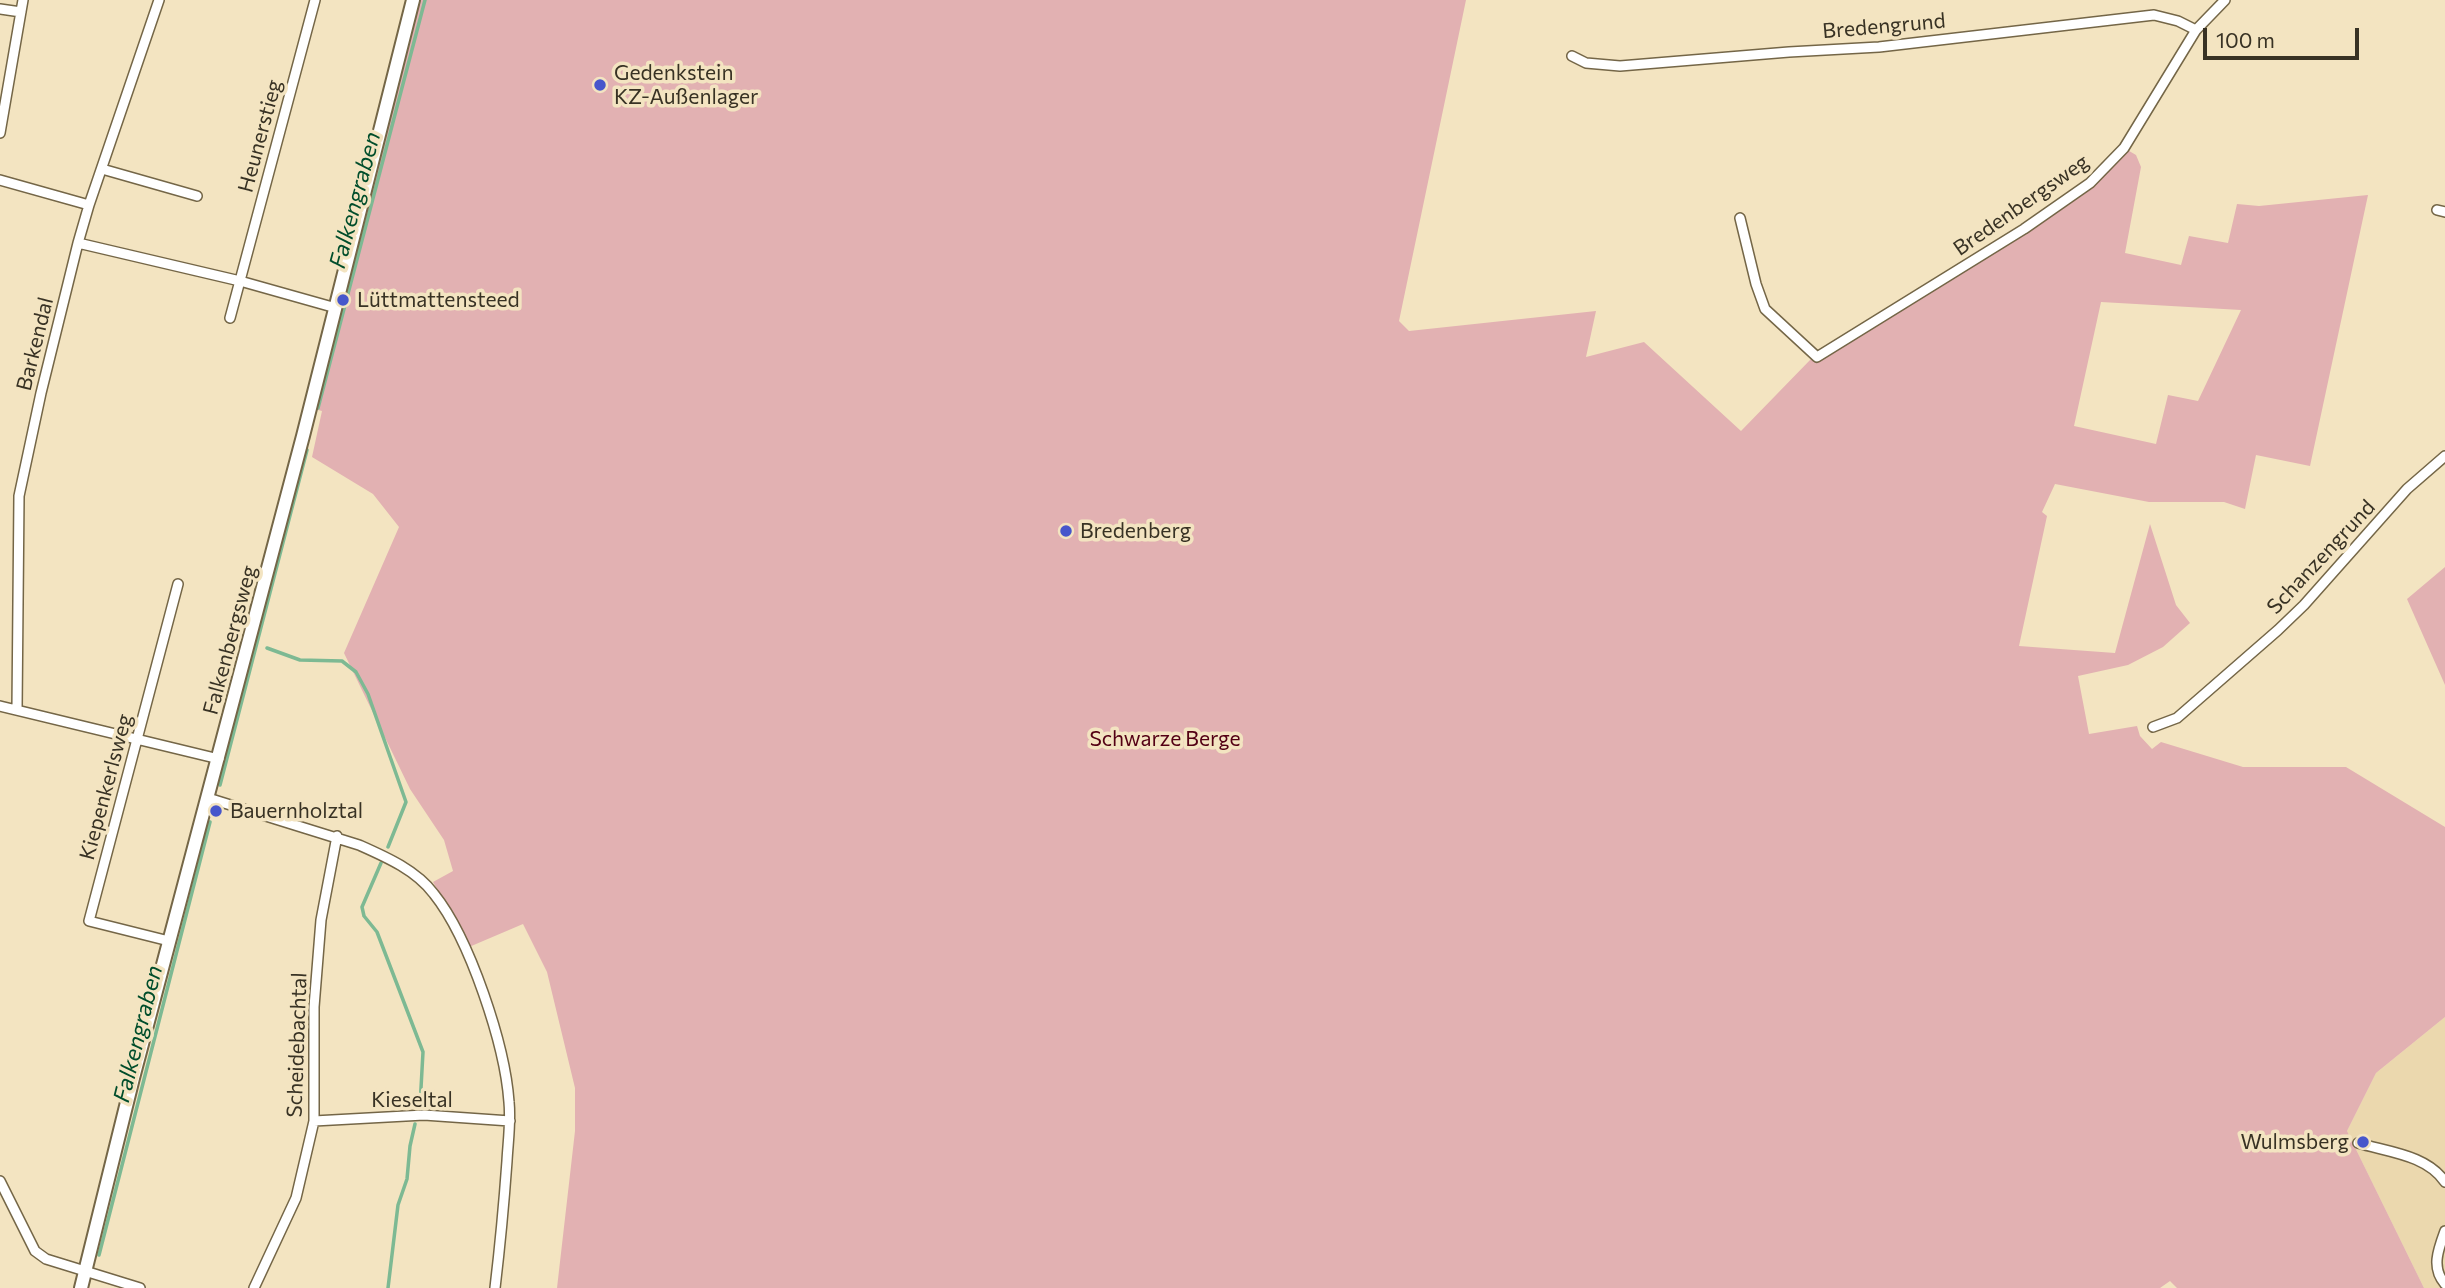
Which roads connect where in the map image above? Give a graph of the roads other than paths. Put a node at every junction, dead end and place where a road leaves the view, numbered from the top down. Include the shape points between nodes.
1 (23, 0) edge
2 (159, 0) edge
3 (315, 0) edge
4 (413, 0) edge
5 (2225, 0) edge
6 (0, 9) edge
7 (21, 12) junction
8 (2196, 30) junction
9 (1572, 56) dead end
10 (0, 133) edge
11 (102, 169) junction
12 (0, 180) edge
13 (197, 196) dead end
14 (89, 205) junction
15 (1740, 218) dead end
16 (78, 243) junction
17 (240, 281) junction
18 (336, 308) junction
19 (230, 318) dead end
20 (2445, 456) edge
21 (178, 584) dead end
22 (0, 706) edge
23 (17, 709) junction
24 (2153, 727) dead end
25 (137, 737) junction
26 (219, 759) junction
27 (208, 799) junction
28 (337, 836) junction
29 (169, 941) junction
30 (314, 1121) junction
31 (510, 1121) junction
32 (2358, 1143) dead end
33 (0, 1181) edge
34 (2445, 1182) edge
35 (2445, 1231) edge
36 (86, 1271) junction
37 (2445, 1284) edge
38 (81, 1288) edge
39 (140, 1288) edge
40 (254, 1288) edge
41 (495, 1288) edge

1 - 7 street
2 - 11 street, Barkendal
3 - 17 street, Heunerstieg
4 - 18 street, Falkenbergsweg
5 - 8 street, Bredenbergsweg
6 - 7 street
7 - 10 street
8 - 9 street, Bredengrund via 2154,15 1879,47 1620,66
8 - 15 street, Bredenbergsweg via 2124,148 2090,183 1817,357 1765,309
11 - 13 street
11 - 14 street, Barkendal
12 - 14 street
14 - 16 street, Barkendal
16 - 17 street
16 - 23 street, Barkendal via 19,496
17 - 18 street
17 - 19 street
18 - 26 street, Falkenbergsweg
20 - 24 street, Schanzengrund via 2407,489 2304,606 2176,718
21 - 25 street, Kiepenkerlsweg
22 - 23 street
23 - 25 street
25 - 26 street
25 - 29 street, Kiepenkerlsweg via 89,921
26 - 27 street, Falkenbergsweg
27 - 28 street
27 - 29 street, Falkenbergsweg
28 - 30 street, Scheidebachtal via 321,920 314,1007
28 - 31 street via 404,868 441,904 493,1021 505,1069
29 - 36 street, Falkenbergsweg
30 - 31 street, Kieseltal via 424,1115
30 - 40 street, Scheidebachtal via 296,1198
31 - 41 street
32 - 34 street via 2425,1162
33 - 36 street via 36,1251 46,1259
35 - 37 street via 2437,1264
36 - 38 street, Falkenbergsweg
36 - 39 street

